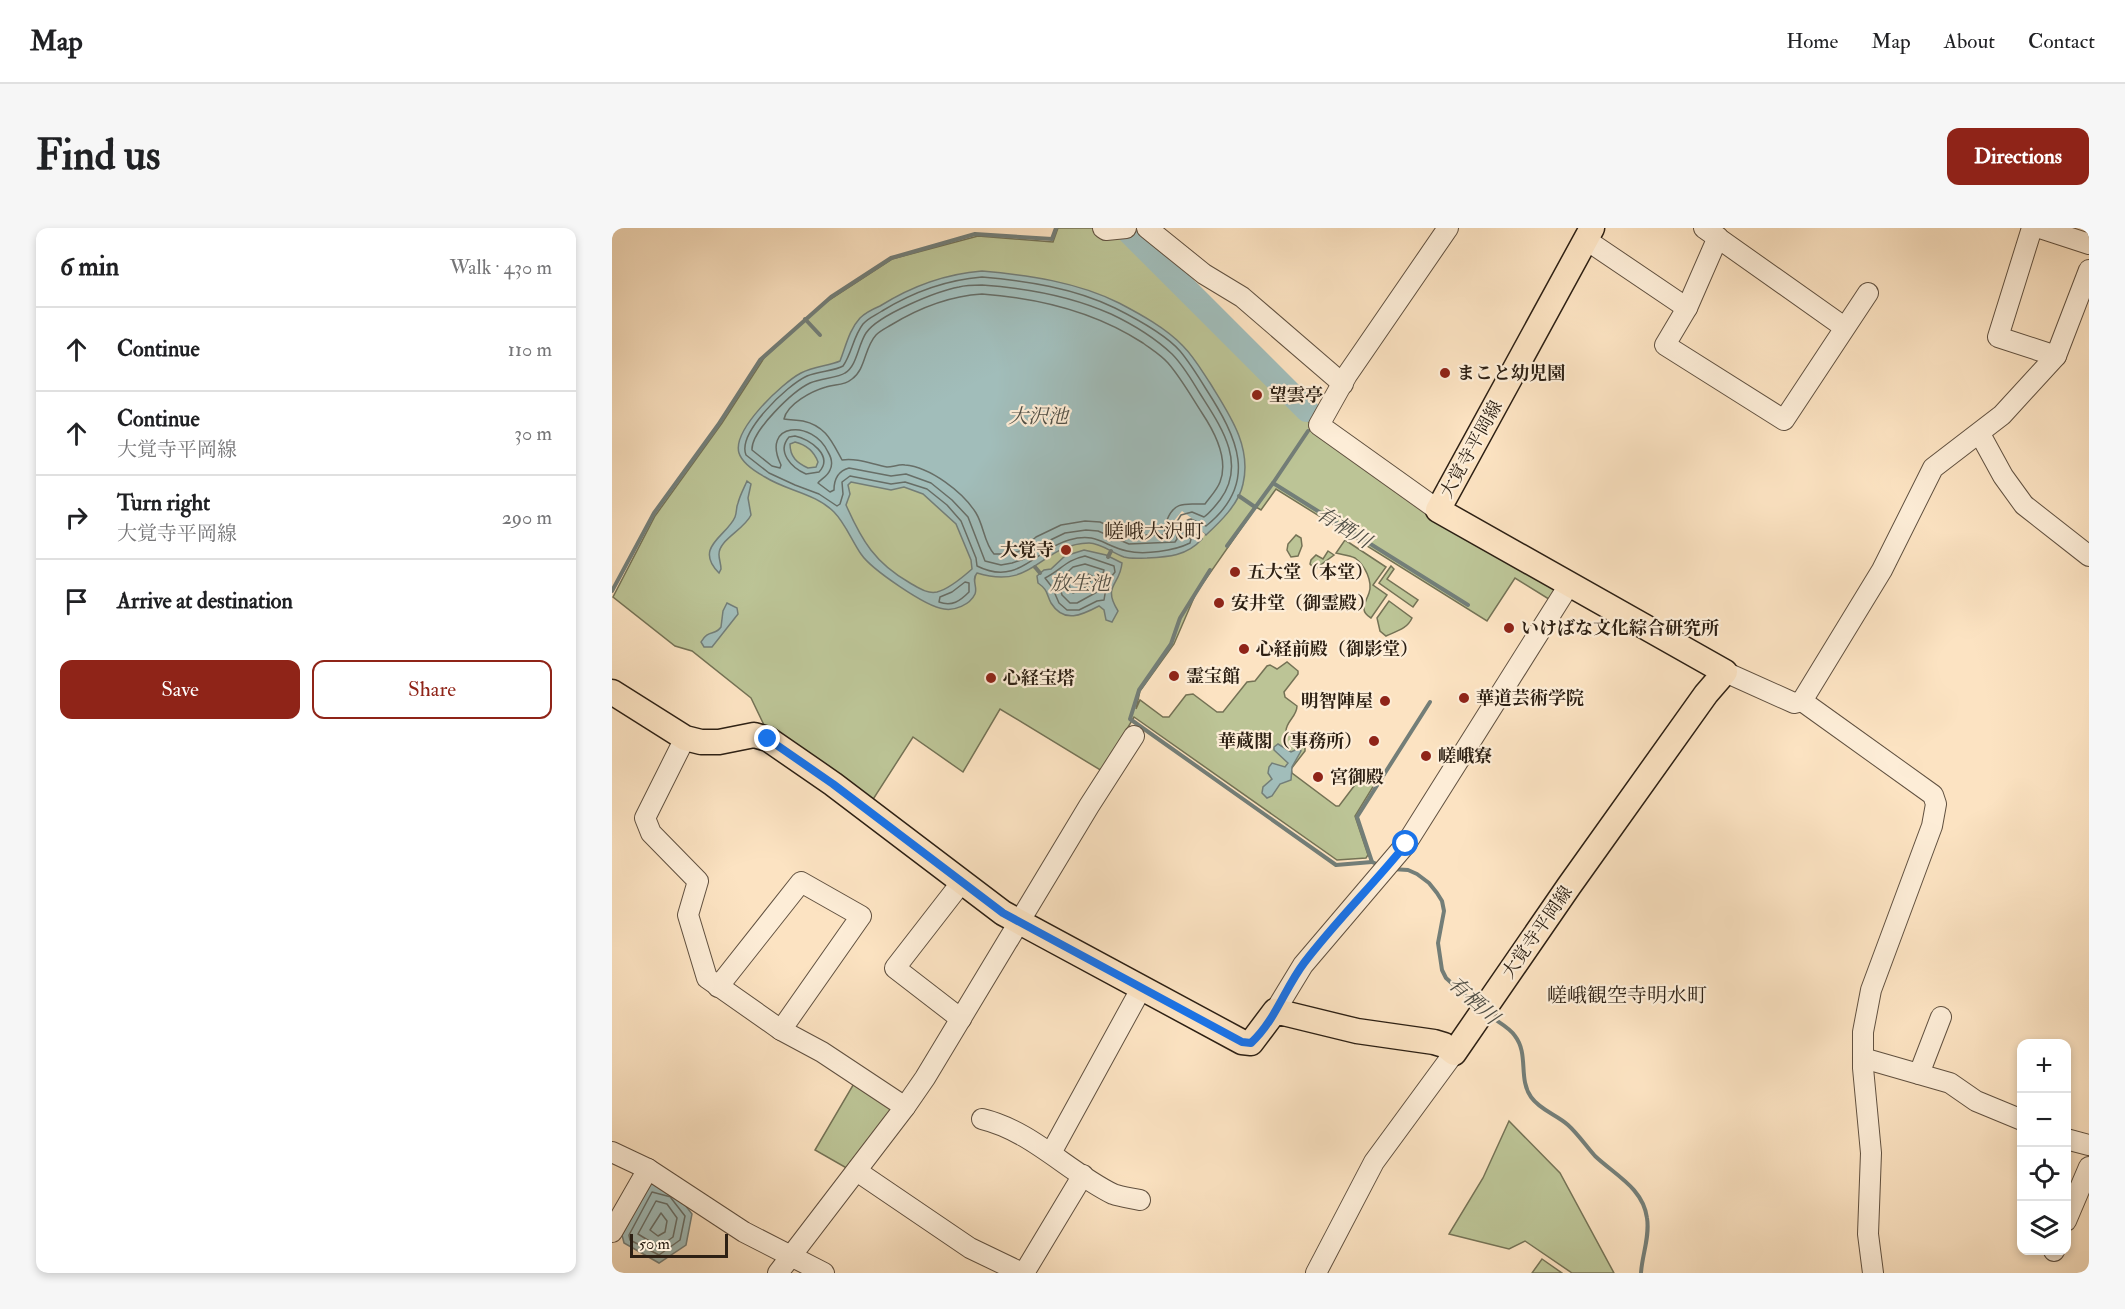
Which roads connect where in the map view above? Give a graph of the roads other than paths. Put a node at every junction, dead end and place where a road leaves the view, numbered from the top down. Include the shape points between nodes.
1 (1103, 228) edge
2 (1124, 228) edge
3 (1147, 228) edge
4 (1448, 228) edge
5 (2032, 228) edge
6 (2040, 228) edge
7 (1711, 233) edge
8 (1589, 234) edge
9 (2089, 244) edge
10 (2089, 270) edge
11 (1868, 294) dead end
12 (1687, 308) junction
13 (1844, 327) junction
14 (2056, 356) junction
15 (1343, 384) junction
16 (1980, 434) junction
17 (1438, 510) junction
18 (2089, 556) edge
19 (1569, 585) junction
20 (1725, 672) junction
21 (612, 692) edge
22 (1802, 701) junction
23 (1134, 736) dead end
24 (685, 738) junction
25 (961, 883) junction
26 (1020, 923) junction
27 (718, 987) junction
28 (1142, 987) junction
29 (1275, 1011) junction
30 (1941, 1017) dead end
31 (961, 1019) junction
32 (781, 1030) junction
33 (1454, 1053) junction
34 (1863, 1058) junction
35 (1919, 1074) junction
36 (905, 1107) junction
37 (2017, 1118) edge
38 (982, 1119) dead end
39 (2071, 1140) edge
40 (2089, 1145) edge
41 (612, 1152) edge
42 (1051, 1153) junction
43 (2089, 1167) edge
44 (648, 1168) junction
45 (858, 1169) junction
46 (1083, 1175) junction
47 (1140, 1200) dead end
48 (2071, 1211) edge
49 (612, 1232) edge
50 (791, 1255) junction
51 (778, 1273) edge
52 (824, 1273) edge
53 (1023, 1273) edge
54 (1316, 1273) edge
55 (1873, 1273) edge

1 - 2 street
3 - 15 street via 1204,274 1242,297
4 - 15 street
5 - 14 street via 1998,337
6 - 9 street
7 - 12 street
7 - 13 street
8 - 12 street
8 - 17 main road, 大覚寺平岡線
10 - 14 street
11 - 13 street
12 - 13 street via 1665,345 1784,420
14 - 16 street
15 - 17 street via 1319,425
16 - 18 street via 2024,506
16 - 22 street via 1933,468 1882,570
17 - 19 main road, 大覚寺平岡線
19 - 20 main road, 大覚寺平岡線
19 - 29 street via 1406,844 1303,964
20 - 22 street via 1794,703
20 - 33 main road, 大覚寺平岡線 via 1574,879
21 - 24 main road
22 - 34 street via 1933,795 1936,804 1923,852 1871,990 1863,1032
23 - 26 street
24 - 25 main road via 719,742 754,735 768,739
24 - 27 street via 645,818 651,833 699,881 688,915 707,978
25 - 26 main road
25 - 31 street via 895,968
26 - 28 main road
26 - 31 street
27 - 32 street
27 - 32 street via 801,882 861,916
28 - 29 main road via 1242,1042 1256,1039
28 - 42 street
29 - 33 main road via 1357,1031 1434,1042
30 - 35 street
31 - 36 street
32 - 36 street
33 - 54 street via 1374,1162
34 - 35 street
34 - 55 street via 1871,1153 1868,1234
35 - 37 street via 1950,1083 1976,1101
36 - 45 street
38 - 42 street via 998,1123
39 - 40 street
41 - 44 street
42 - 46 street
43 - 48 street
44 - 49 street
44 - 50 street via 744,1232
45 - 50 street
45 - 53 street via 970,1248
46 - 47 street via 1114,1195
46 - 53 street
50 - 51 street
50 - 52 street

